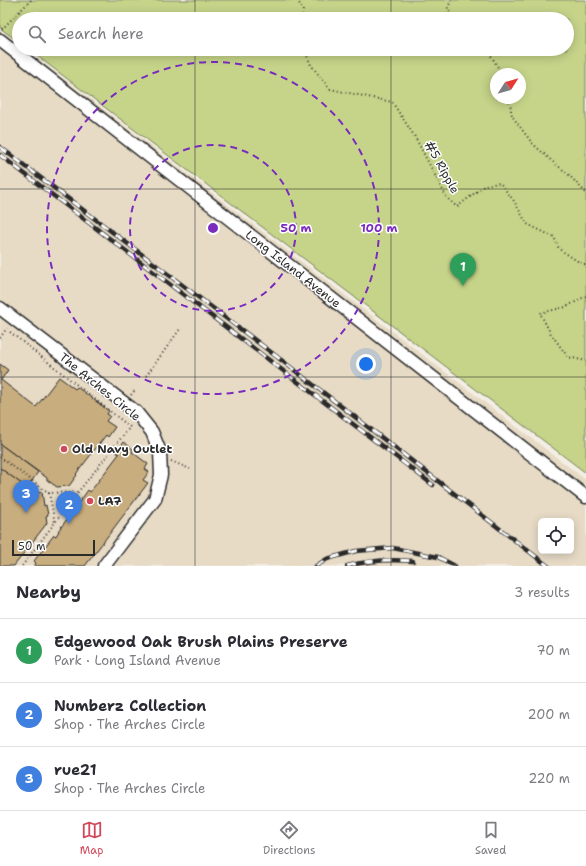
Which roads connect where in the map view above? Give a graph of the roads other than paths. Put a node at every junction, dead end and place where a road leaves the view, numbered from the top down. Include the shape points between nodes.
1 (0, 40) edge
2 (12, 49) edge
3 (21, 56) edge
4 (0, 308) edge
5 (586, 497) edge
6 (104, 566) edge

1 - 2 street, Long Island Avenue
3 - 5 street, Long Island Avenue
4 - 6 street, The Arches Circle via 136,412 152,432 160,452 161,475 155,499

